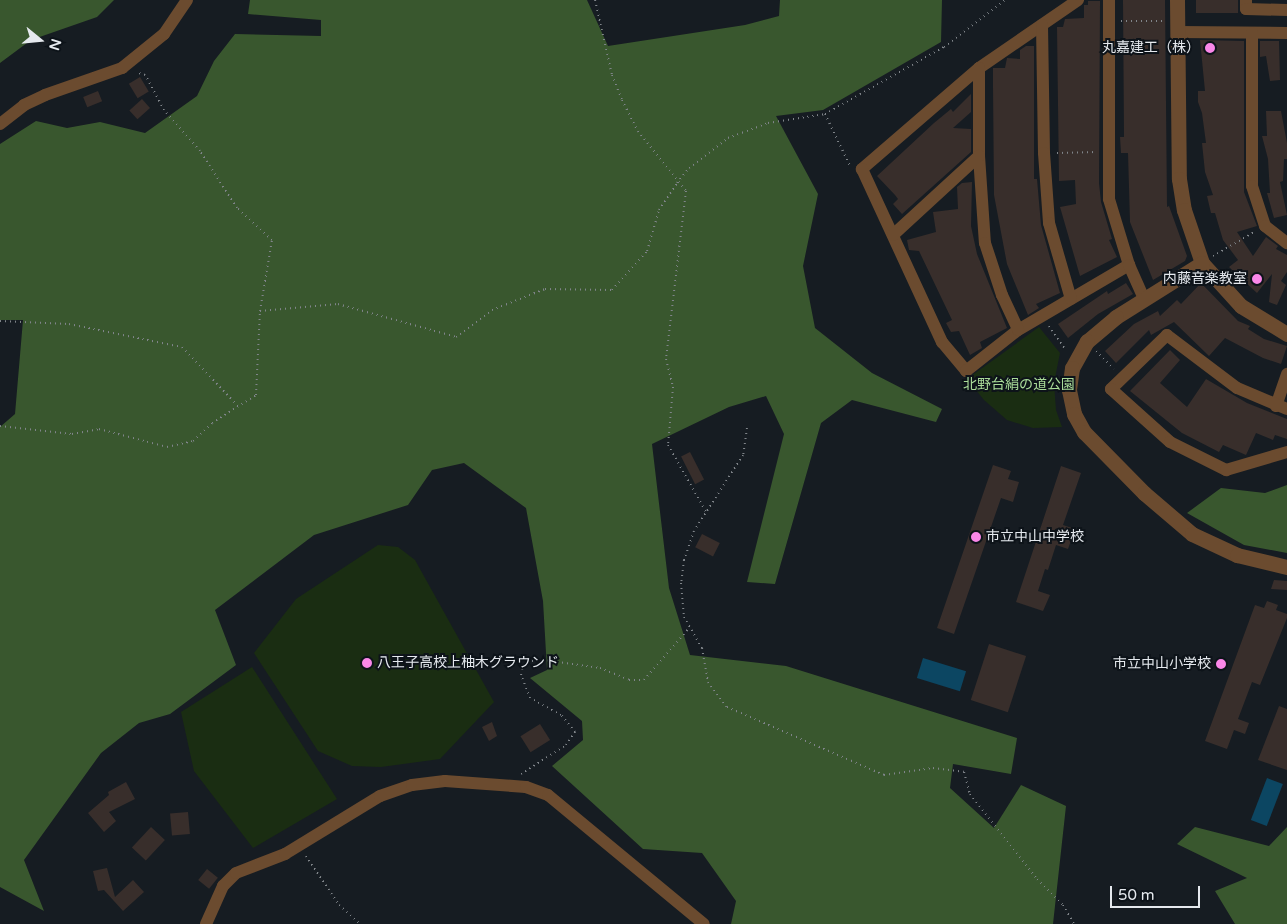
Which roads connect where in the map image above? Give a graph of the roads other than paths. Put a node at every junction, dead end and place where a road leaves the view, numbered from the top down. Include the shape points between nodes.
1 (187, 0) edge
2 (1078, 0) edge
3 (1109, 0) edge
4 (1178, 0) edge
5 (1246, 0) edge
6 (1287, 10) edge
7 (1042, 25) junction
8 (1173, 26) junction
9 (1287, 32) edge
10 (1252, 33) junction
11 (980, 68) junction
12 (0, 124) edge
13 (979, 156) junction
14 (893, 235) junction
15 (1287, 243) edge
16 (1208, 260) junction
17 (1129, 265) junction
18 (1144, 298) junction
19 (1071, 299) junction
20 (1018, 330) junction
21 (1287, 334) edge
22 (1287, 374) edge
23 (1281, 408) edge
24 (1287, 452) edge
25 (1287, 567) edge
26 (206, 924) edge
27 (704, 924) edge

1 - 12 street via 164,34 122,68 45,95 24,105
2 - 7 street
3 - 17 street via 1109,199
4 - 8 street
5 - 6 street via 1246,10
7 - 11 street
7 - 19 street via 1044,153 1049,223
8 - 10 street
8 - 16 street via 1184,210
9 - 10 street
10 - 15 street via 1252,186 1265,226
11 - 13 street
11 - 14 street via 862,170
13 - 14 street
13 - 20 street via 985,243 1002,295
14 - 20 street via 942,342 966,371
16 - 18 street
16 - 21 street via 1241,306
17 - 18 street
17 - 19 street
18 - 25 street via 1086,341 1075,362 1069,390 1074,414 1084,432 1144,493 1192,534 1237,555
19 - 20 street
22 - 23 street
23 - 24 street via 1236,388 1168,335 1111,389 1170,442 1226,470
26 - 27 street via 223,886 236,873 299,845 380,796 412,784 445,780 526,787 548,795

